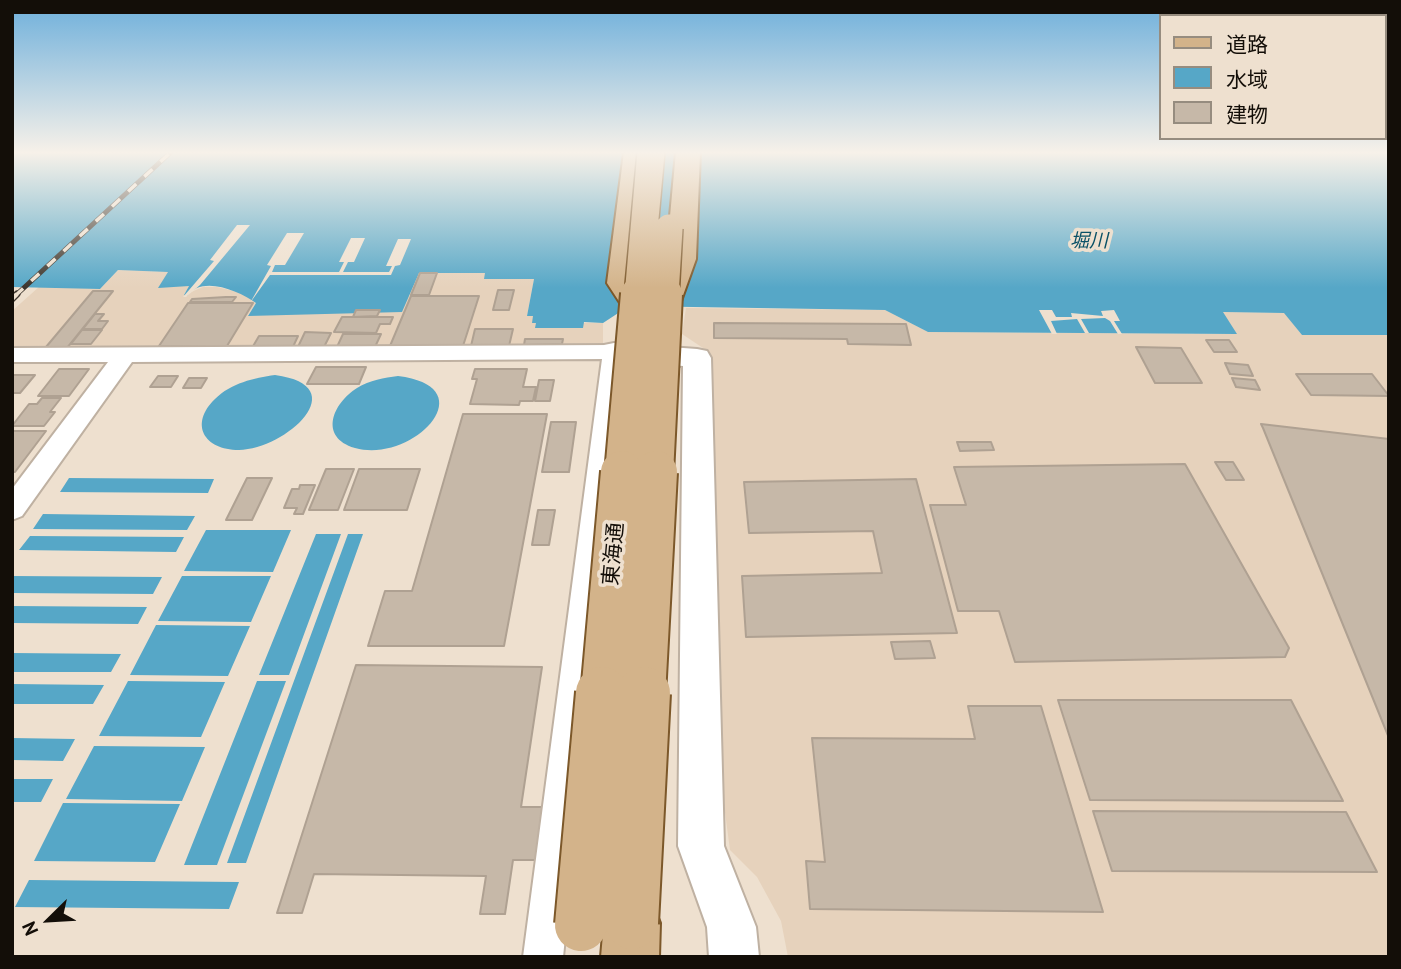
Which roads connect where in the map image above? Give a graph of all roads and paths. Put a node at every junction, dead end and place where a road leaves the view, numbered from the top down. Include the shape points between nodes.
1 (631, 197) edge
2 (651, 197) edge
3 (667, 197) edge
4 (685, 197) edge
5 (651, 306) junction
6 (614, 352) junction
7 (12, 355) edge
8 (124, 356) junction
9 (12, 509) edge
10 (593, 943) edge
11 (734, 957) edge

1 - 5 main road via 622,283
2 - 5 main road, 東海通, bridge
3 - 5 main road, 東海通, bridge
4 - 5 main road, bridge via 681,259
5 - 10 main road, 東海通, bridge
6 - 8 street
6 - 10 street
6 - 11 street via 697,358 701,846 704,866 729,914 736,939
7 - 8 street
8 - 9 street

